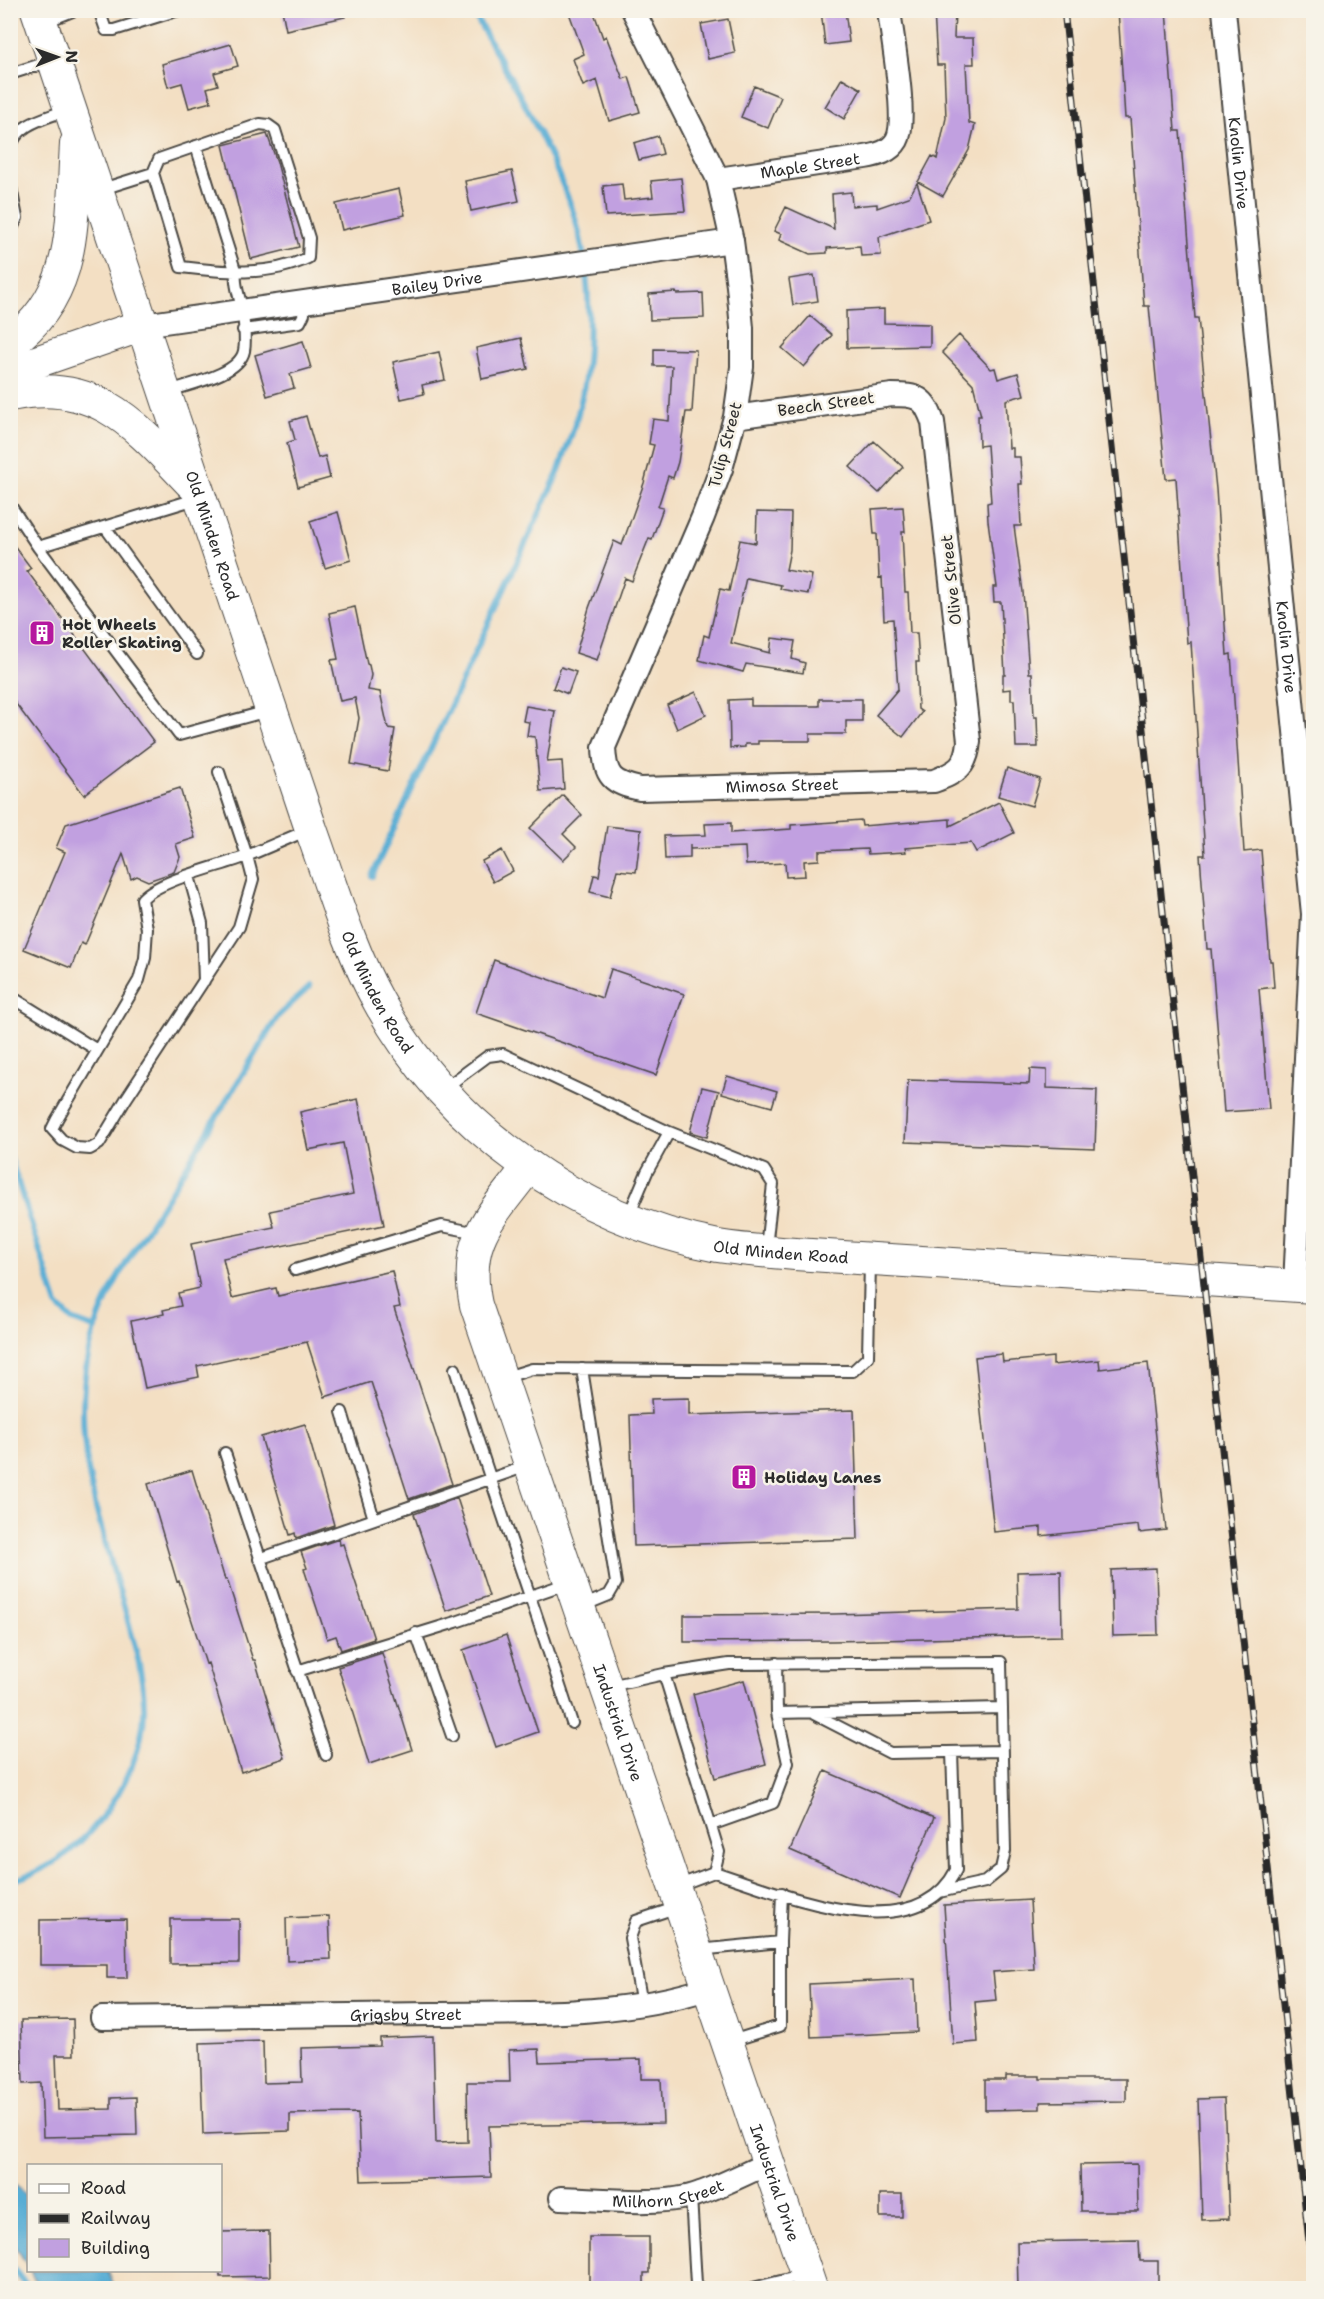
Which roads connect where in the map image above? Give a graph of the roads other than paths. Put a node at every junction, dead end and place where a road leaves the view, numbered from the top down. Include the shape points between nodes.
1 (75, 10) edge
2 (99, 10) edge
3 (179, 10) edge
4 (633, 10) edge
5 (890, 10) edge
6 (1224, 10) edge
7 (156, 14) edge
8 (39, 17) edge
9 (54, 60) junction
10 (10, 75) edge
11 (74, 119) junction
12 (196, 146) junction
13 (10, 149) edge
14 (153, 172) junction
15 (718, 179) junction
16 (10, 182) edge
17 (98, 190) junction
18 (10, 232) edge
19 (732, 241) junction
20 (236, 273) junction
21 (243, 320) junction
22 (143, 325) junction
23 (10, 343) edge
24 (10, 371) edge
25 (165, 392) junction
26 (10, 395) edge
27 (917, 397) joint
28 (735, 417) junction
29 (200, 494) junction
30 (10, 505) edge
31 (15, 520) edge
32 (105, 526) junction
33 (38, 547) junction
34 (197, 654) dead end
35 (272, 711) junction
36 (961, 768) joint
37 (607, 771) joint
38 (219, 772) dead end
39 (311, 829) junction
40 (247, 856) junction
41 (189, 876) junction
42 (204, 981) junction
43 (10, 996) edge
44 (97, 1050) junction
45 (442, 1090) junction
46 (669, 1132) junction
47 (529, 1166) junction
48 (627, 1218) junction
49 (481, 1234) junction
50 (765, 1251) junction
51 (870, 1259) junction
52 (296, 1270) dead end
53 (1304, 1286) edge
54 (455, 1369) dead end
55 (582, 1369) junction
56 (501, 1378) junction
57 (342, 1412) dead end
58 (225, 1453) dead end
59 (530, 1464) junction
60 (489, 1479) junction
61 (374, 1519) junction
62 (259, 1559) junction
63 (575, 1595) junction
64 (531, 1596) junction
65 (416, 1634) junction
66 (776, 1664) junction
67 (297, 1671) junction
68 (664, 1674) junction
69 (606, 1687) junction
70 (1002, 1708) junction
71 (812, 1712) junction
72 (777, 1713) junction
73 (572, 1723) dead end
74 (452, 1736) dead end
75 (1003, 1751) junction
76 (952, 1752) junction
77 (326, 1755) dead end
78 (711, 1825) junction
79 (714, 1872) junction
80 (939, 1892) junction
81 (782, 1893) junction
82 (678, 1896) junction
83 (780, 1942) junction
84 (696, 1950) junction
85 (709, 1988) junction
86 (642, 2004) junction
87 (102, 2018) dead end
88 (728, 2042) junction
89 (769, 2163) junction
90 (691, 2196) junction
91 (561, 2198) dead end
92 (809, 2282) edge
93 (701, 2289) edge
94 (753, 2289) edge

1 - 8 lane
2 - 7 lane via 106,30
3 - 7 lane
4 - 15 street, Tulip Street
5 - 15 street, Maple Street via 901,116 898,139 892,147 875,155
6 - 53 street, Knolin Drive via 1313,914
8 - 9 main road, Old Minden Road
9 - 10 lane
9 - 11 main road, Old Minden Road
11 - 13 lane via 30,124 12,141
11 - 17 main road, Old Minden Road
11 - 23 main road via 70,231 64,271 47,307
12 - 14 lane via 159,159
12 - 20 lane
12 - 20 lane via 260,124 268,125 275,130 299,205 309,238 308,258 293,265
14 - 17 lane
14 - 20 lane via 181,267
15 - 19 street, Tulip Street
16 - 18 lane via 17,218
17 - 22 main road, Old Minden Road
19 - 21 street, Bailey Drive via 303,302
19 - 28 street, Tulip Street via 742,328 742,367
20 - 21 lane
21 - 22 street, Bailey Drive
21 - 25 lane via 244,351 240,361 229,371
22 - 24 main road
22 - 25 main road, Old Minden Road
25 - 29 main road, Old Minden Road
26 - 29 main road via 61,392 110,408 141,431
27 - 28 street, Beech Street via 892,395
27 - 36 street, Olive Street via 925,403 933,422 969,741 968,755
28 - 37 street, Tulip Street via 703,517 604,747
29 - 32 lane
29 - 35 main road, Old Minden Road
30 - 31 lane
31 - 33 lane
32 - 33 lane
32 - 34 lane
33 - 35 lane via 179,735
35 - 39 main road, Old Minden Road
36 - 37 street, Mimosa Street via 934,781 640,789 616,781
38 - 40 lane
39 - 40 lane
39 - 45 main road, Old Minden Road via 368,982 403,1041
40 - 41 lane
40 - 42 lane via 253,879 239,927
41 - 42 lane via 202,923
41 - 44 lane via 142,899 147,929 139,980
42 - 44 lane via 99,1144 90,1149 77,1148 52,1130
43 - 44 lane
45 - 46 lane via 488,1056 503,1054
45 - 47 main road, Old Minden Road via 478,1127
46 - 48 lane
46 - 50 lane via 764,1170 773,1184
47 - 48 main road, Old Minden Road via 573,1194
47 - 49 main road, Industrial Drive
48 - 50 main road, Old Minden Road via 717,1245
49 - 52 lane via 442,1226
49 - 56 main road, Industrial Drive via 474,1248 473,1290
50 - 51 main road, Old Minden Road
51 - 53 main road, Old Minden Road
51 - 55 lane via 868,1357 854,1371
54 - 60 lane
55 - 56 lane via 532,1369
55 - 63 lane via 616,1583 609,1595
56 - 59 main road, Industrial Drive
57 - 61 lane
58 - 62 lane
59 - 60 lane
59 - 63 main road, Industrial Drive
60 - 61 lane
60 - 64 lane
61 - 62 lane
62 - 67 lane
63 - 64 lane
63 - 69 main road, Industrial Drive
64 - 65 lane
64 - 73 lane
65 - 67 lane
65 - 74 lane
66 - 68 lane via 729,1664
66 - 70 lane via 1001,1662
66 - 72 lane
67 - 77 lane
68 - 69 lane
68 - 78 lane
69 - 82 main road, Industrial Drive
70 - 71 lane
70 - 75 lane
71 - 72 lane
71 - 76 lane via 890,1753
72 - 78 lane via 788,1763 773,1803
75 - 76 lane
75 - 80 lane via 1005,1851 1001,1869 986,1882
76 - 80 lane via 956,1870 949,1884
78 - 79 lane via 719,1852
79 - 81 lane
79 - 82 lane
80 - 81 lane via 923,1905 897,1912 833,1909
81 - 83 lane
82 - 84 main road, Industrial Drive
82 - 86 lane via 636,1921 630,1938
83 - 84 lane
83 - 88 lane via 780,2026
84 - 85 main road, Industrial Drive
85 - 86 street, Grigsby Street
85 - 88 main road, Industrial Drive
86 - 87 street, Grigsby Street via 541,2013
88 - 89 main road, Industrial Drive
89 - 90 street, Milhorn Street
89 - 92 main road, Industrial Drive
90 - 91 street, Milhorn Street via 664,2200
90 - 93 lane via 696,2284
92 - 94 lane

